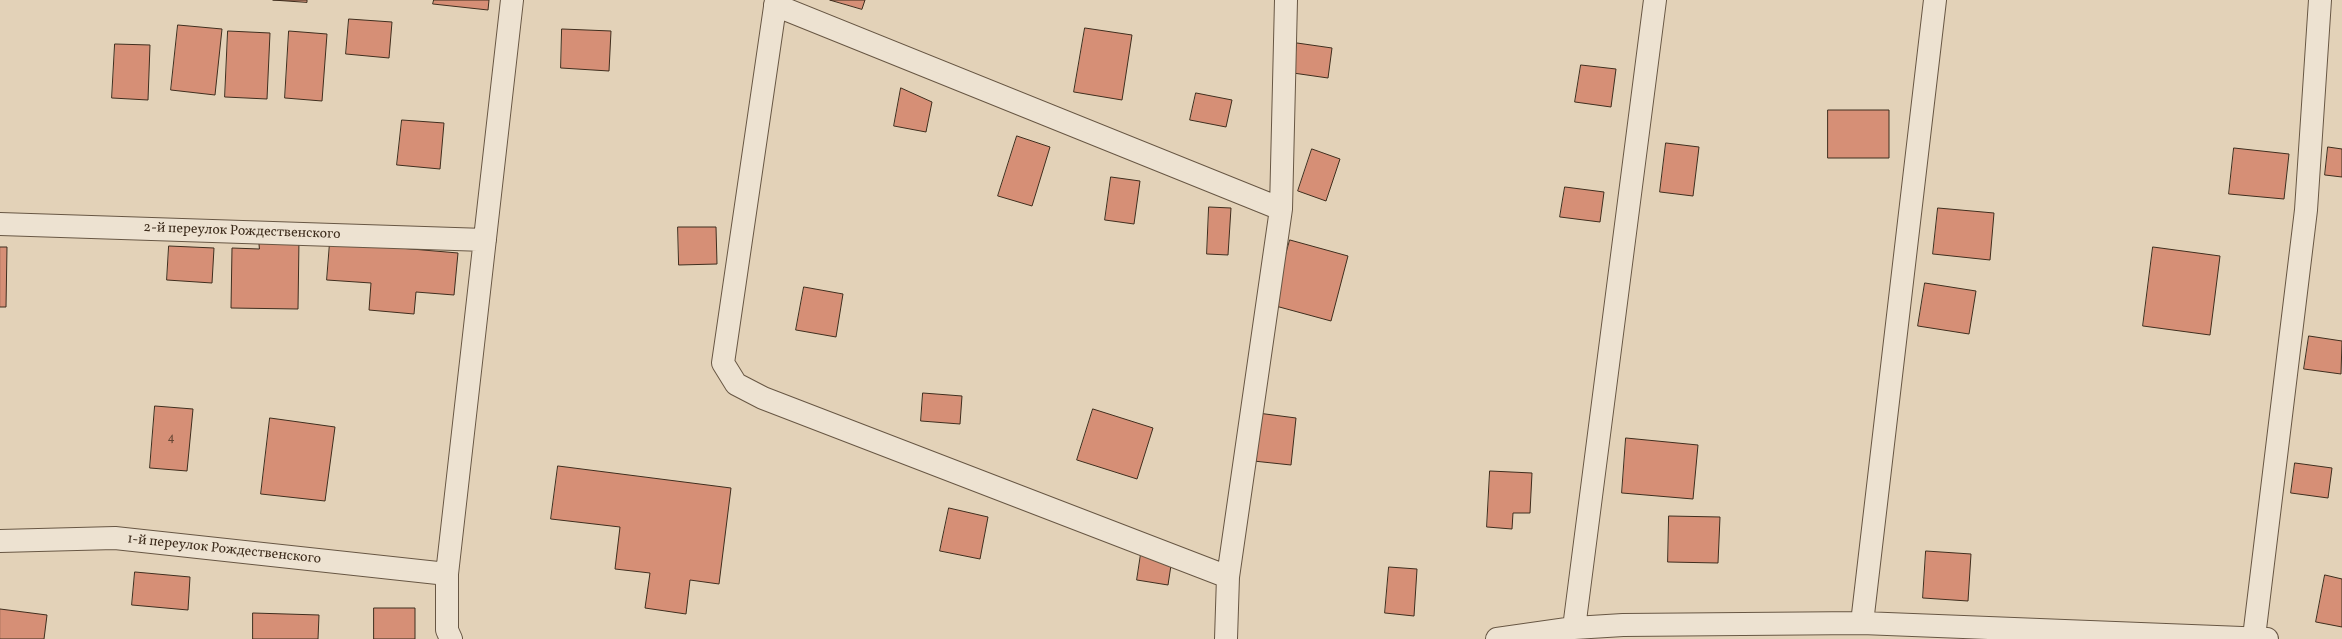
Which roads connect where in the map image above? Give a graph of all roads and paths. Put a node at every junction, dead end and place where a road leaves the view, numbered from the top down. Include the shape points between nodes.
1 (512, 0) edge
2 (1286, 0) edge
3 (1655, 0) edge
4 (1935, 0) edge
5 (2320, 0) edge
6 (776, 2) edge
7 (1281, 209) junction
8 (0, 224) edge
9 (485, 240) junction
10 (0, 541) edge
11 (447, 574) junction
12 (1228, 577) junction
13 (1862, 623) junction
14 (1574, 628) junction
15 (2260, 638) edge
16 (451, 639) edge
17 (1226, 639) edge
18 (1497, 639) edge

1 - 9 street
2 - 7 street
3 - 14 street
4 - 13 street
5 - 15 street via 2306,210
6 - 7 street
6 - 12 street via 723,363 736,384 770,401
7 - 12 street
8 - 9 street, 2-й переулок Рождественского
9 - 11 street
10 - 11 street, 1-й переулок Рождественского via 115,538
11 - 16 street via 447,630
12 - 17 street
13 - 14 street via 1623,625
13 - 15 street
14 - 18 street

